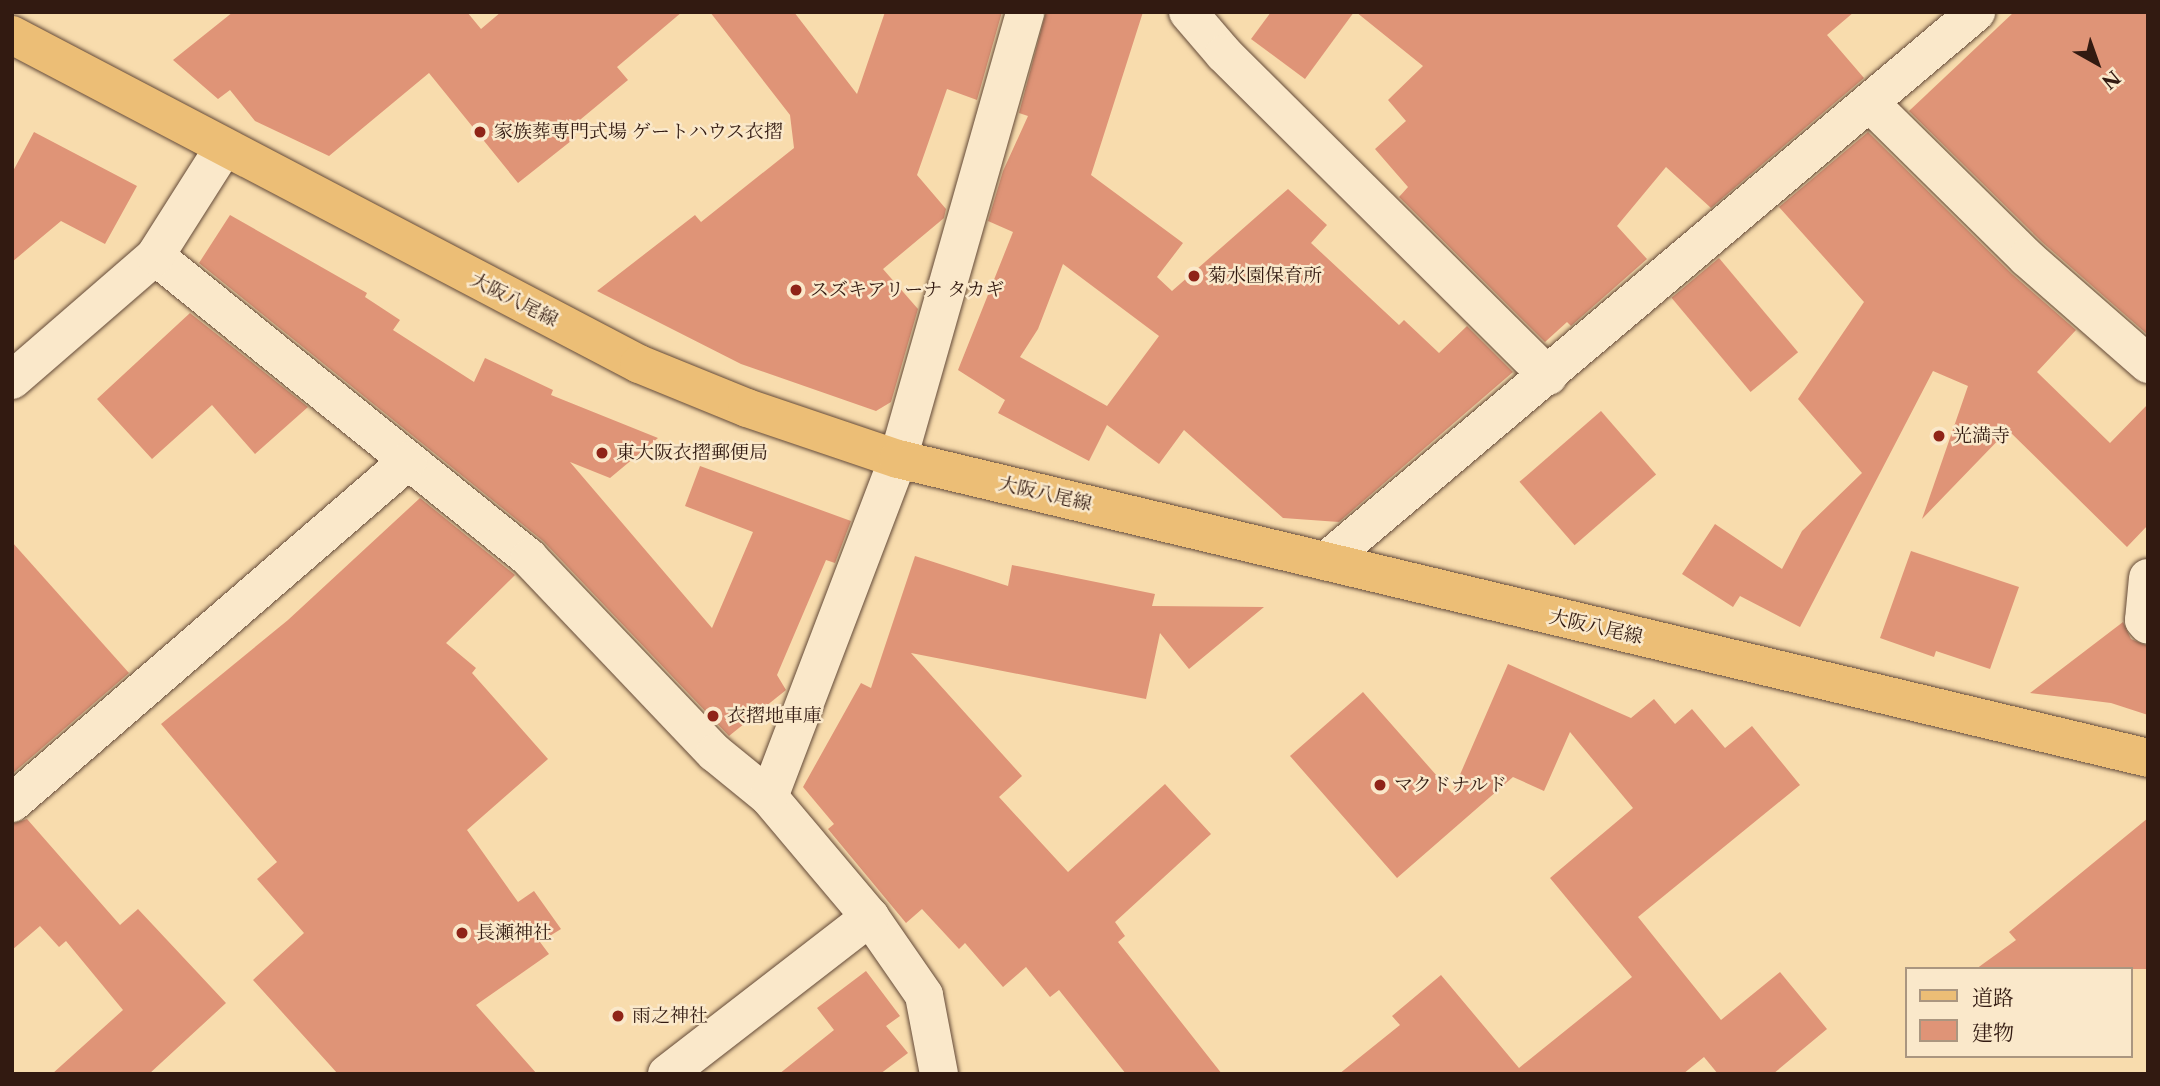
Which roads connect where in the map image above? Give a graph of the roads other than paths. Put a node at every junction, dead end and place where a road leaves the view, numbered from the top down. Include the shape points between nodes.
1 (1025, 12) edge
2 (1188, 12) edge
3 (1976, 12) edge
4 (12, 35) edge
5 (1872, 105) junction
6 (223, 149) junction
7 (155, 256) junction
8 (2148, 364) edge
9 (1548, 376) junction
10 (12, 380) edge
11 (898, 459) junction
12 (408, 461) junction
13 (1326, 561) junction
14 (2148, 578) edge
15 (2148, 625) edge
16 (2148, 758) edge
17 (769, 797) junction
18 (12, 803) edge
19 (870, 917) junction
20 (667, 1074) edge
21 (939, 1074) edge

1 - 11 street
2 - 9 street via 1224,54
3 - 5 street
4 - 6 main road, 大阪八尾線
5 - 8 street via 2027,258
5 - 9 street
6 - 7 street
6 - 11 main road, 大阪八尾線 via 639,364 747,408
7 - 10 street
7 - 12 street
9 - 13 street
11 - 13 main road, 大阪八尾線
11 - 17 street
12 - 17 street via 529,558 715,753
12 - 18 street
13 - 16 main road, 大阪八尾線
14 - 15 street via 2144,620
17 - 19 street
19 - 20 street
19 - 21 street via 924,996

